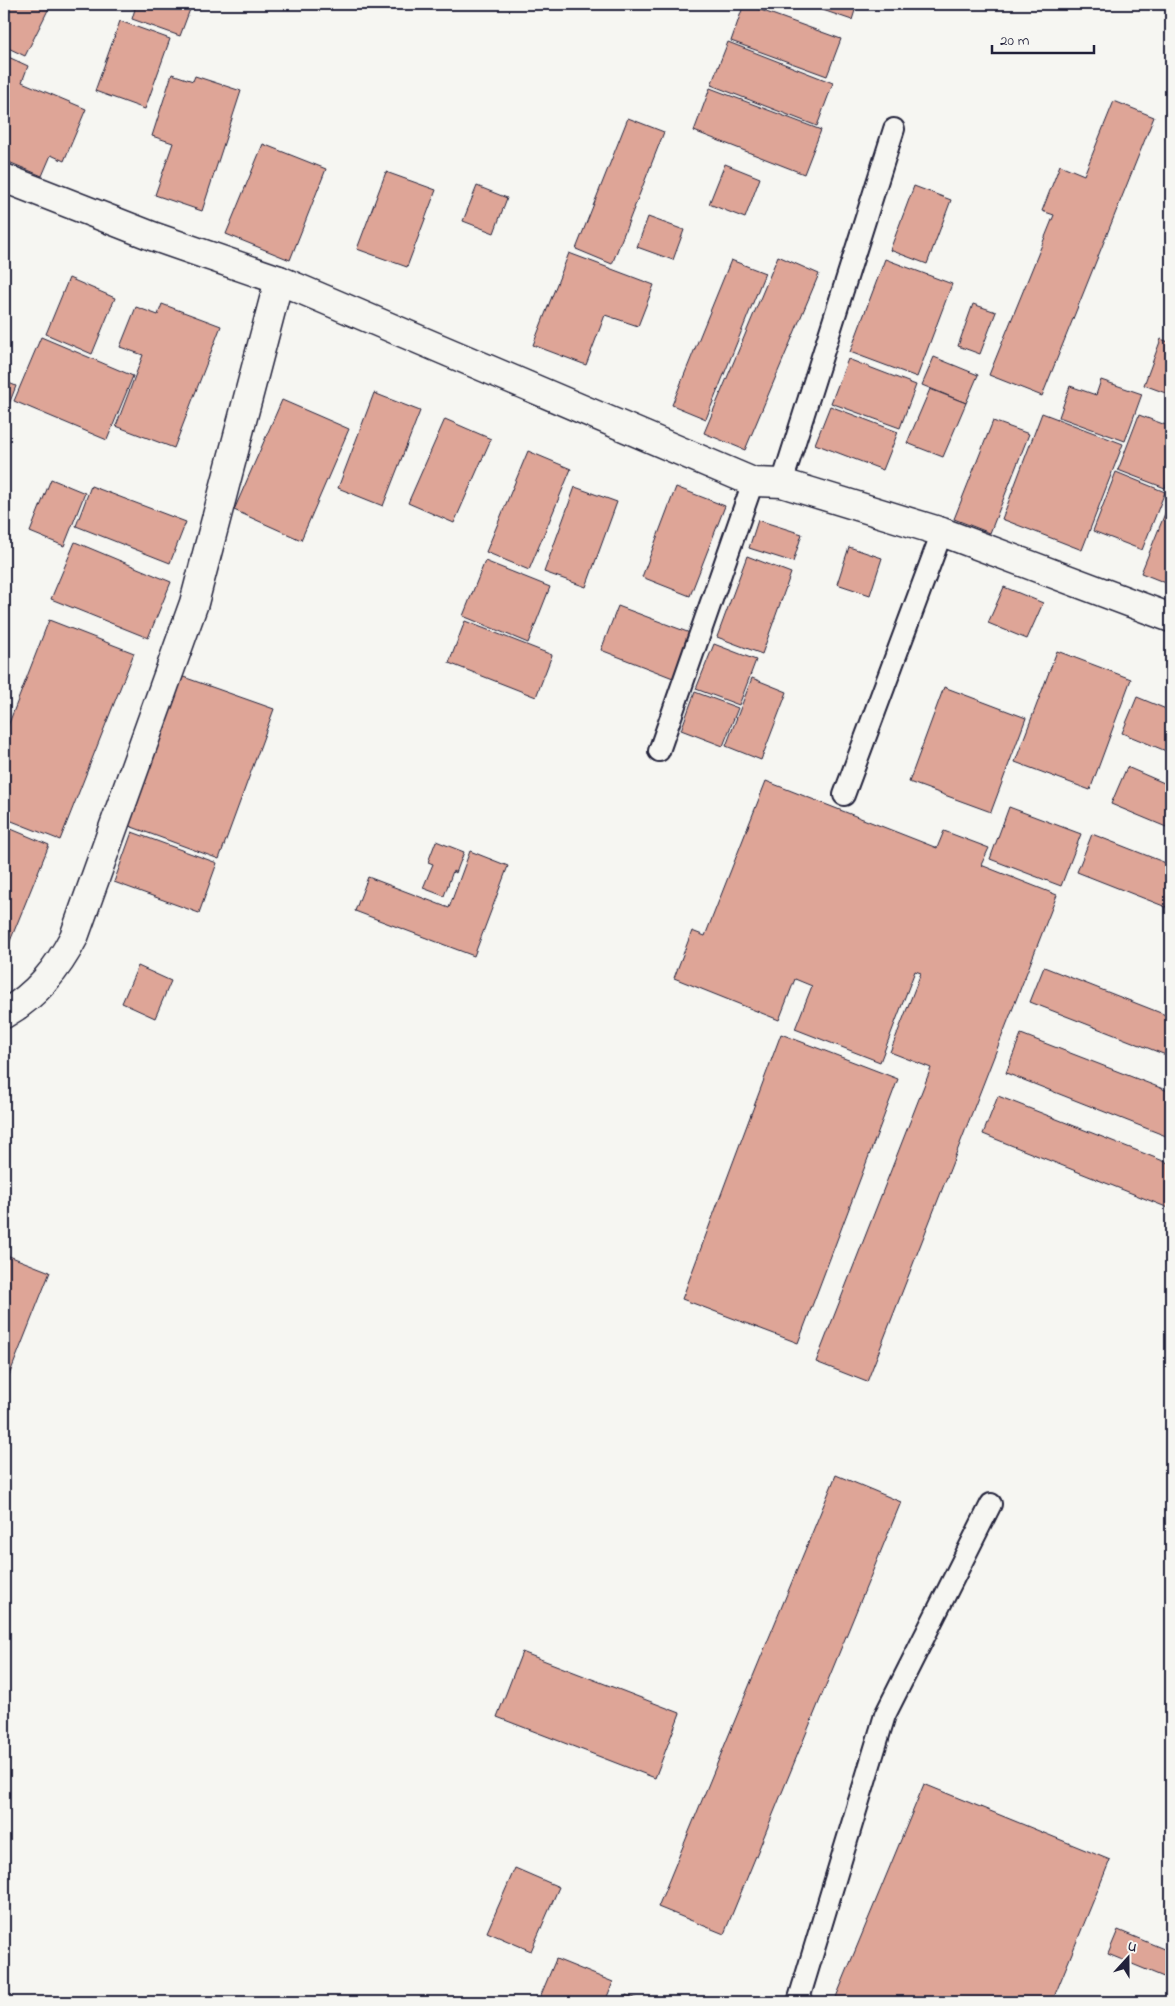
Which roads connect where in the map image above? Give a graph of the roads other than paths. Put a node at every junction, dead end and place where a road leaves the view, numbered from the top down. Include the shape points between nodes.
1 (894, 129) dead end
2 (4, 178) edge
3 (279, 280) junction
4 (753, 482) junction
5 (782, 483) junction
6 (942, 532) junction
7 (1171, 618) edge
8 (659, 751) dead end
9 (844, 795) dead end
10 (4, 1014) edge
11 (991, 1504) dead end
12 (798, 2002) edge

1 - 5 lane
2 - 3 street via 152,236
3 - 4 street
3 - 10 street via 194,603 74,937 65,955 33,995
4 - 5 street
4 - 8 lane
5 - 6 street
6 - 7 street
6 - 9 lane
11 - 12 lane via 885,1716

